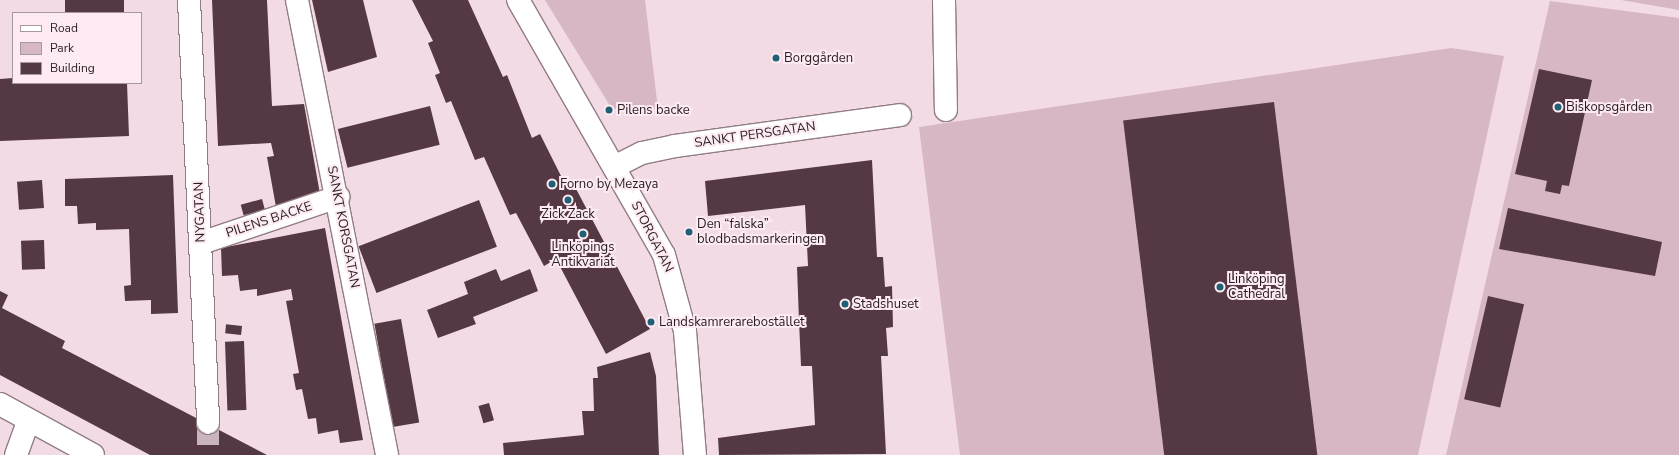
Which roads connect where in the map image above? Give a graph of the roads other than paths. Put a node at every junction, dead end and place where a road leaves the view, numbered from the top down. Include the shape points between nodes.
1 (189, 0) edge
2 (297, 0) edge
3 (518, 0) edge
4 (944, 0) edge
5 (946, 110) dead end
6 (900, 116) dead end
7 (614, 167) junction
8 (338, 197) junction
9 (201, 242) junction
10 (0, 404) edge
11 (29, 420) junction
12 (208, 423) tunnel mouth
13 (16, 455) edge
14 (93, 455) edge
15 (387, 455) edge
16 (694, 455) edge

1 - 9 street, NYGATAN
2 - 8 street, SANKT KORSGATAN
3 - 7 street, STORGATAN
4 - 5 street
6 - 7 street, SANKT PERSGATAN via 675,146 642,153
7 - 16 street, STORGATAN via 664,255 676,288 685,331
8 - 9 street, PILENS BACKE
8 - 15 street, SANKT KORSGATAN
9 - 12 street, NYGATAN
10 - 11 street
11 - 13 street
11 - 14 street

